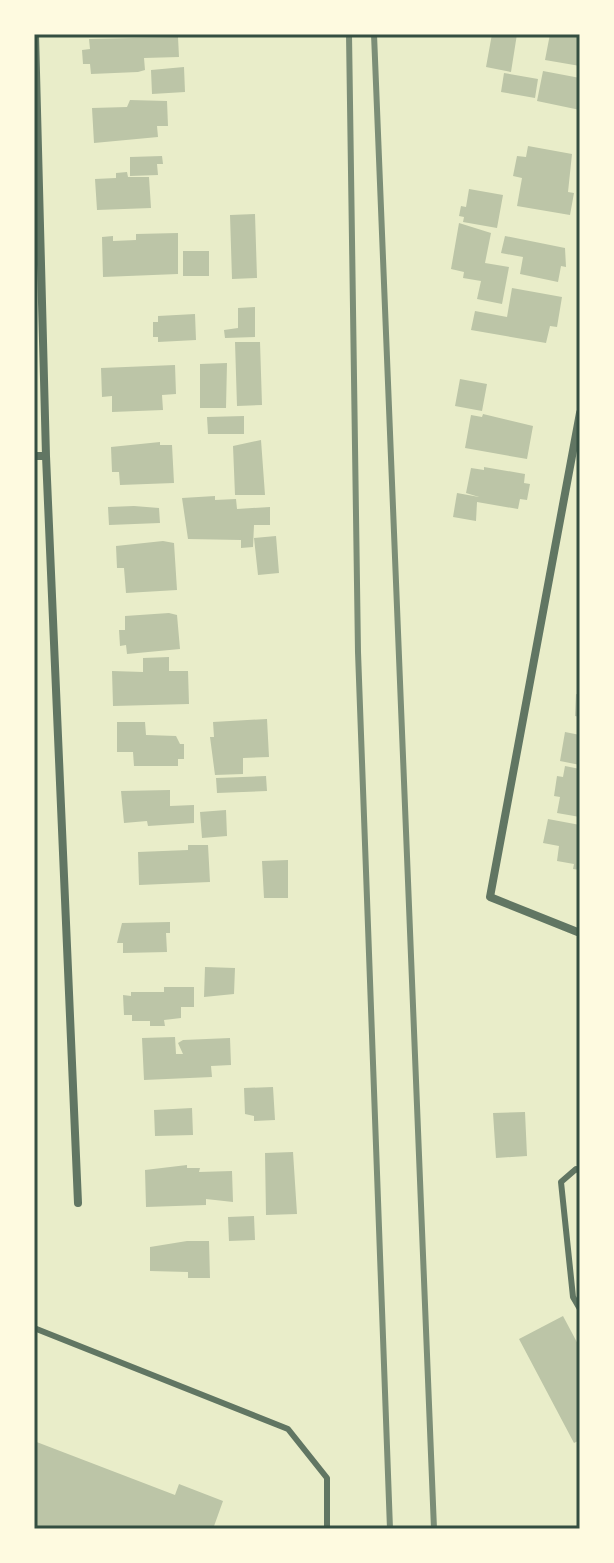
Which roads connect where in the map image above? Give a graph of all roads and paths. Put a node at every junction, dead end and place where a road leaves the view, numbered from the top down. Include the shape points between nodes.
1 (35, 34) edge
2 (35, 81) edge
3 (580, 413) edge
4 (34, 456) edge
5 (46, 456) junction
6 (580, 933) edge
7 (580, 1171) edge
8 (78, 1203) dead end
9 (580, 1309) edge
10 (34, 1328) edge
11 (327, 1529) edge

1 - 2 street
2 - 5 street
3 - 6 street via 490,897
4 - 5 street
5 - 8 street
7 - 9 lane via 561,1182 573,1297
10 - 11 lane via 288,1429 327,1478

